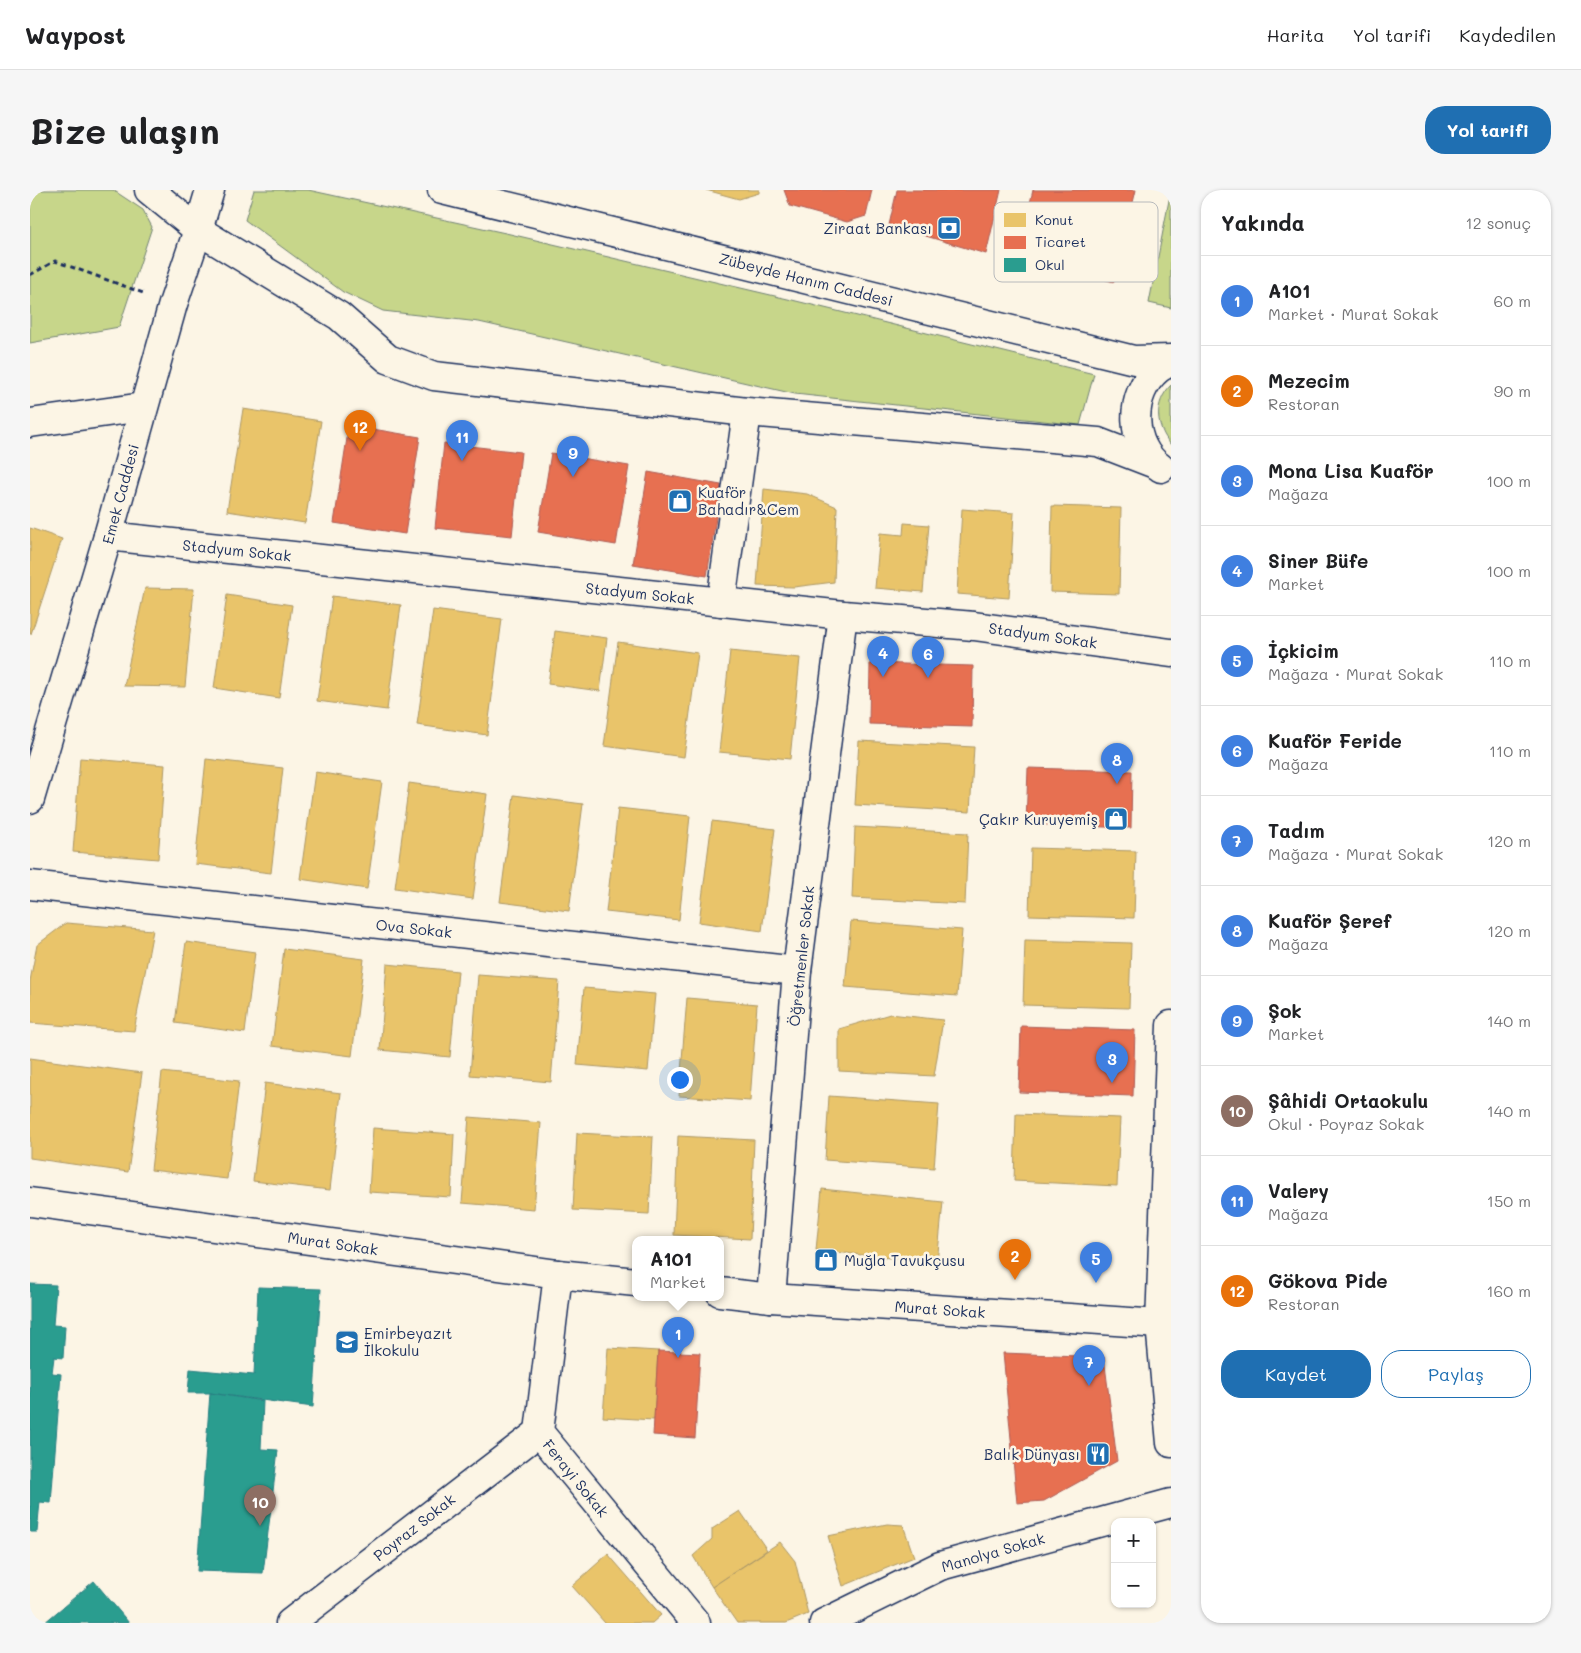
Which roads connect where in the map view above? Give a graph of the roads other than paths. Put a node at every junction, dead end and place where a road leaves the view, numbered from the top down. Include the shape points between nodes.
1 (149, 190) edge
2 (210, 190) edge
3 (442, 190) edge
4 (198, 230) junction
5 (1171, 360) edge
6 (143, 407) junction
7 (747, 412) junction
8 (30, 423) edge
9 (1163, 469) edge
10 (108, 536) junction
11 (721, 602) junction
12 (843, 615) junction
13 (1171, 653) edge
14 (30, 796) edge
15 (30, 885) edge
16 (797, 971) junction
17 (1171, 1025) edge
18 (30, 1202) edge
19 (558, 1274) junction
20 (632, 1282) edge
21 (724, 1292) edge
22 (771, 1298) junction
23 (1160, 1324) junction
24 (539, 1432) junction
25 (1171, 1443) edge
26 (1171, 1503) edge
27 (689, 1621) edge
28 (290, 1623) edge
29 (824, 1623) edge

1 - 4 street
2 - 4 street, Emek Caddesi
3 - 5 street, Zübeyde Hanım Caddesi via 1134,360
4 - 6 street, Emek Caddesi via 172,304
4 - 7 street via 339,316 388,359 434,376
5 - 9 street via 1157,370 1144,386 1137,406 1136,427 1143,447
6 - 8 street
6 - 10 street, Emek Caddesi
7 - 9 street via 1098,442
7 - 11 street
10 - 11 street, Stadyum Sokak
10 - 14 street, Emek Caddesi
11 - 12 street, Stadyum Sokak
12 - 13 street, Stadyum Sokak via 974,626
12 - 16 street, Öğretmenler Sokak
15 - 16 street, Ova Sokak
16 - 22 street, Öğretmenler Sokak
17 - 23 street
18 - 19 street, Murat Sokak
19 - 20 street, Murat Sokak
19 - 24 street, Ferayi Sokak
21 - 22 street, Murat Sokak
22 - 23 street, Murat Sokak
23 - 25 street
24 - 27 street, Ferayi Sokak
24 - 28 street, Poyraz Sokak
26 - 29 street, Manolya Sokak via 940,1566

